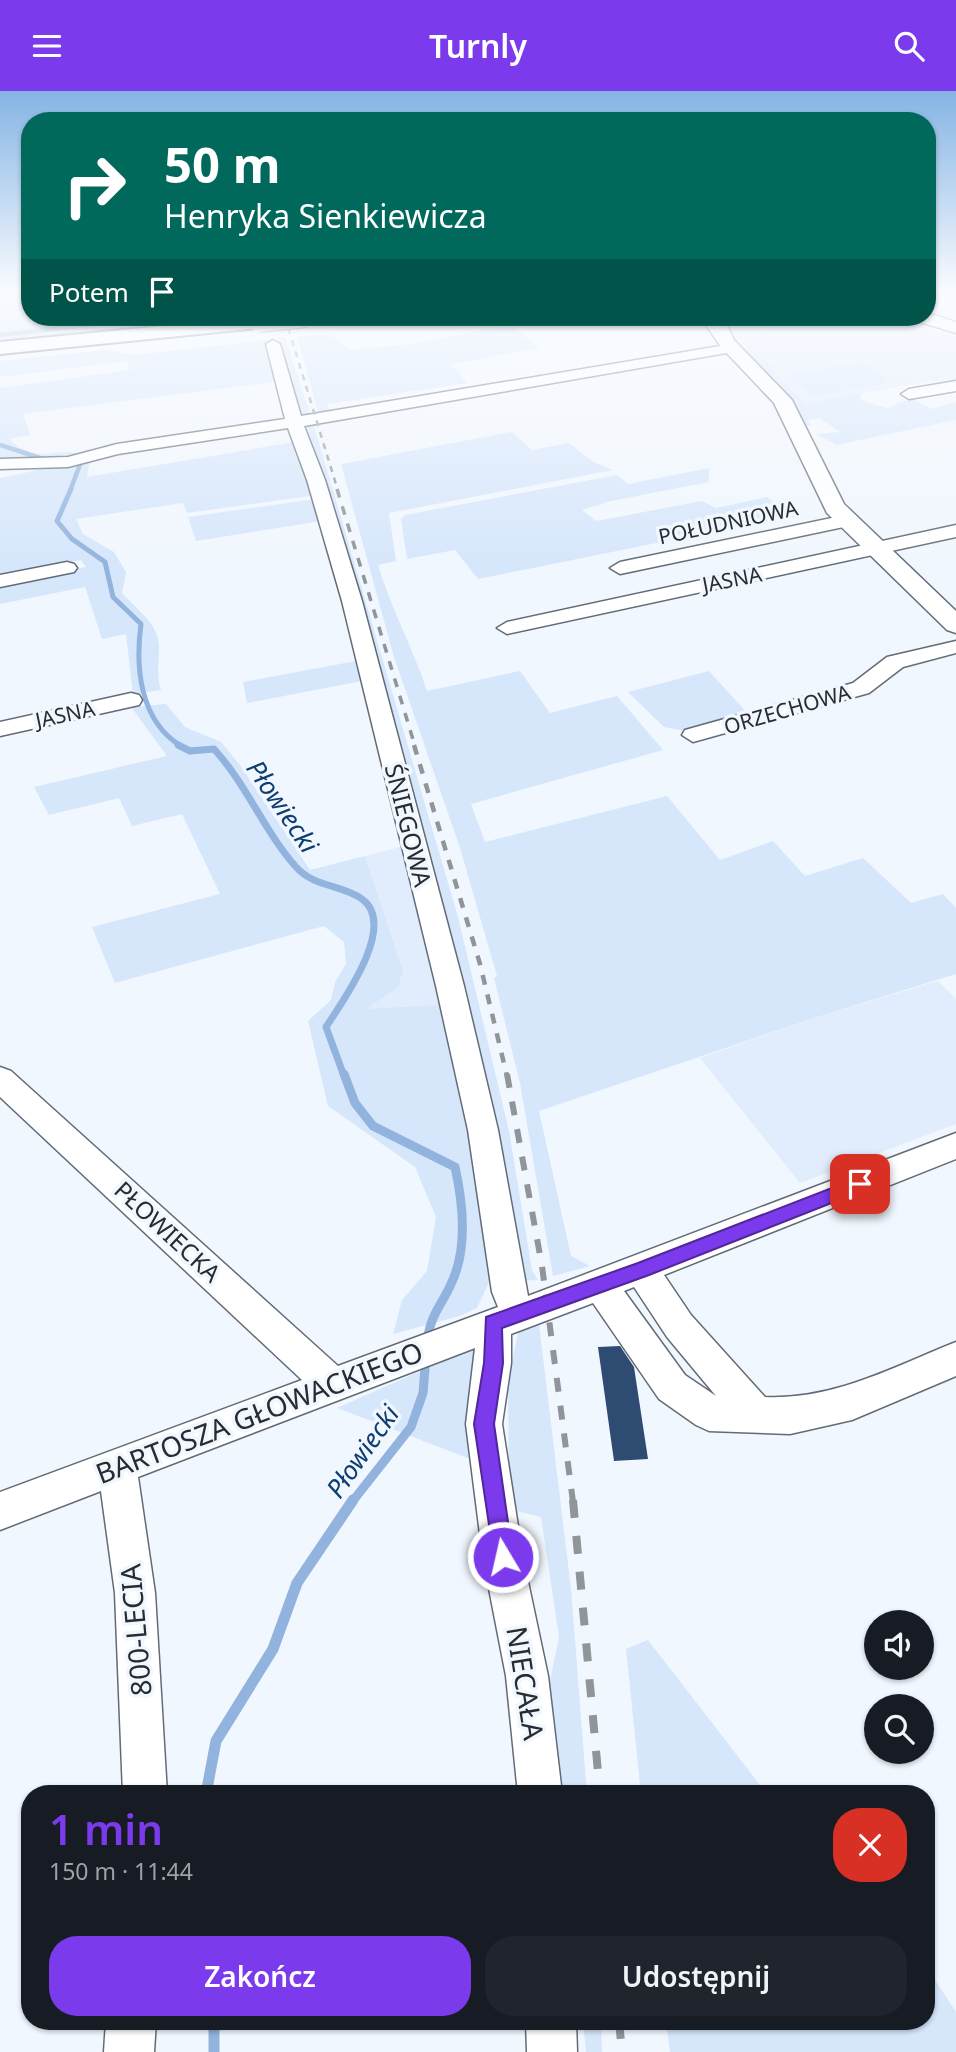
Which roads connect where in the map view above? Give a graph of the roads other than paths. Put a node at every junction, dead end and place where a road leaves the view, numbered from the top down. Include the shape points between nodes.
1 (284, 385) edge
2 (516, 385) edge
3 (767, 385) edge
4 (956, 386) edge
5 (909, 394) dead end
6 (294, 422) junction
7 (0, 464) edge
8 (846, 521) junction
9 (956, 531) edge
10 (878, 552) junction
11 (67, 568) dead end
12 (620, 568) dead end
13 (0, 581) edge
14 (956, 625) edge
15 (507, 628) dead end
16 (956, 647) edge
17 (131, 700) dead end
18 (0, 729) edge
19 (693, 735) dead end
20 (5, 1089) edge
21 (956, 1146) edge
22 (642, 1270) junction
23 (600, 1285) junction
24 (493, 1323) junction
25 (956, 1359) edge
26 (334, 1386) junction
27 (754, 1412) junction
28 (117, 1467) junction
29 (0, 1511) edge
30 (145, 1785) edge
31 (539, 1785) edge
32 (130, 2030) edge
33 (551, 2030) edge
34 (129, 2052) edge
35 (552, 2052) edge

1 - 6 street, ŚNIEGOWA
2 - 6 street
3 - 8 street via 787,406 824,491
4 - 5 street
6 - 7 street via 117,449 68,462
6 - 24 street, ŚNIEGOWA via 352,601 483,1131 509,1292
8 - 10 street
8 - 12 street, POŁUDNIOWA
9 - 10 street, JASNA
10 - 14 street
10 - 15 street, JASNA
11 - 13 street
16 - 19 street, ORZECHOWA via 895,662 861,688
17 - 18 street, JASNA
20 - 26 street, PŁOWIECKA
21 - 22 street, BARTOSZA GŁOWACKIEGO
22 - 23 street, BARTOSZA GŁOWACKIEGO
22 - 27 street via 679,1326
23 - 24 street, BARTOSZA GŁOWACKIEGO
23 - 27 street via 672,1387 709,1413
24 - 26 street, BARTOSZA GŁOWACKIEGO
24 - 31 street, NIECAŁA via 493,1363 484,1424 503,1557 527,1676
25 - 27 street via 852,1402 790,1416
26 - 28 street, BARTOSZA GŁOWACKIEGO
28 - 29 street, BARTOSZA GŁOWACKIEGO
28 - 30 street, 800-LECIA via 135,1593
32 - 34 street
33 - 35 street

